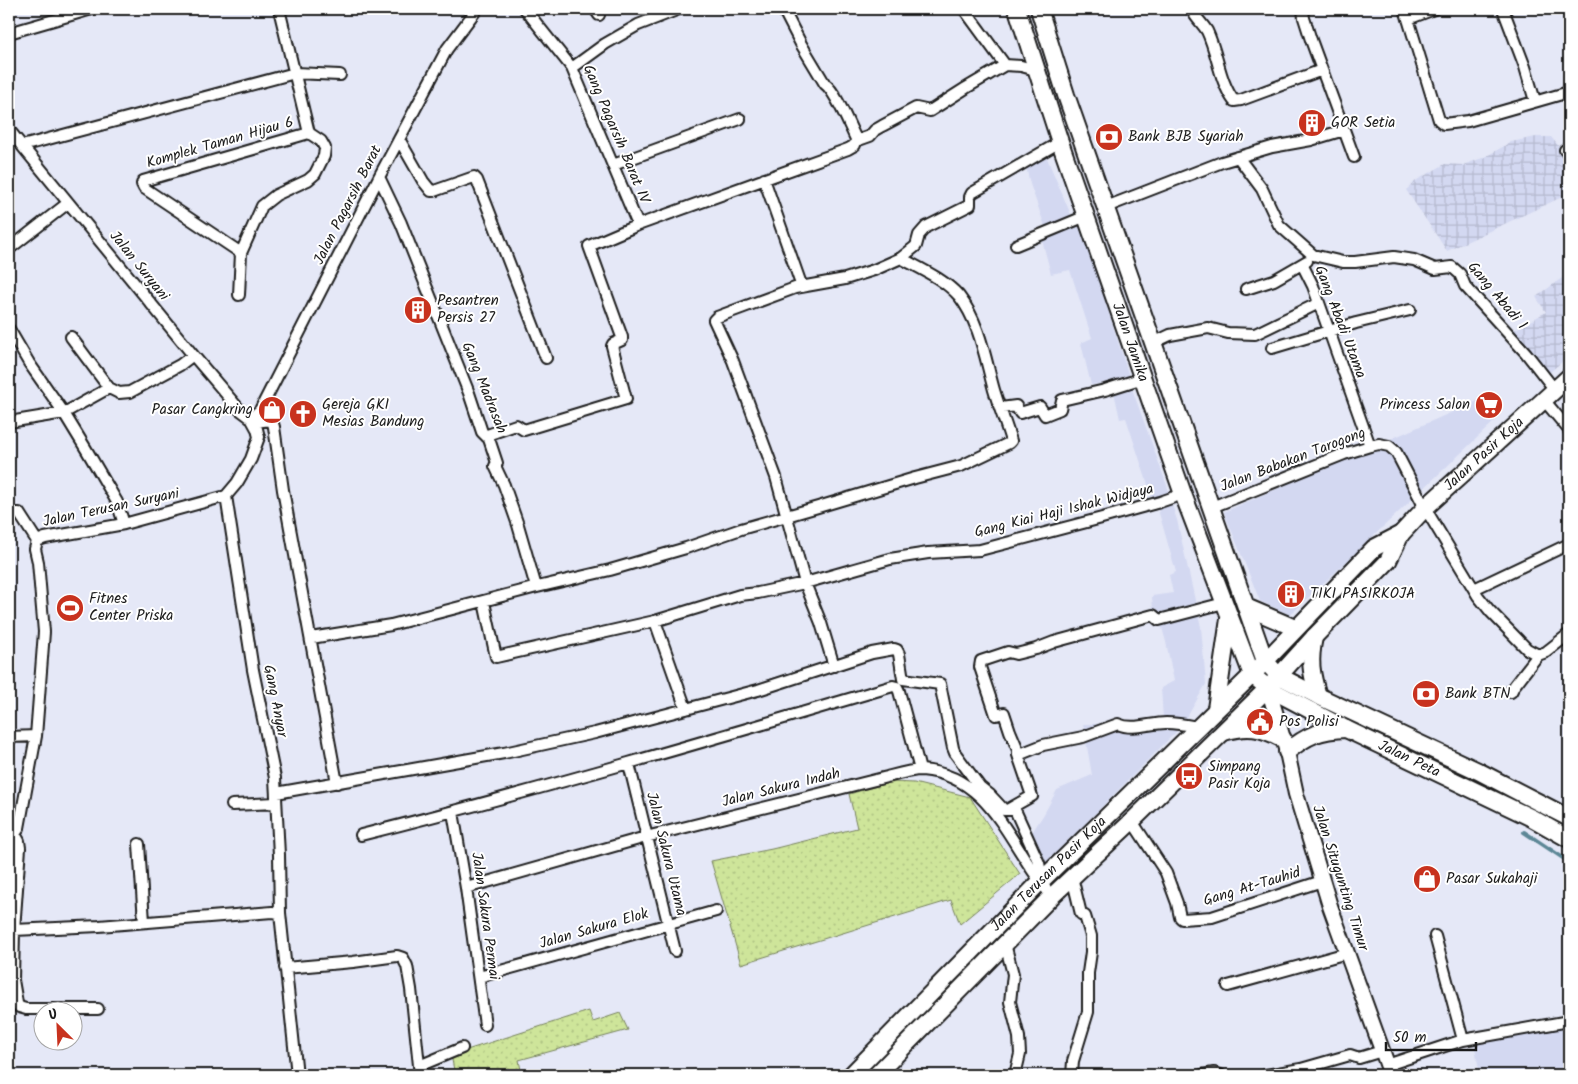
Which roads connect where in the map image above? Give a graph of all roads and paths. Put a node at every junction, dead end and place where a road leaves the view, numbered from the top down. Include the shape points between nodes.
1 (92, 9) edge
2 (279, 9) edge
3 (477, 9) edge
4 (526, 9) edge
5 (679, 9) edge
6 (783, 9) edge
7 (964, 9) edge
8 (1017, 9) edge
9 (1039, 9) edge
10 (1191, 9) edge
11 (1303, 9) edge
12 (1405, 9) edge
13 (1434, 9) edge
14 (1503, 9) edge
15 (1408, 20) junction
16 (9, 33) edge
17 (1005, 65) junction
18 (572, 68) junction
19 (1036, 70) junction
20 (1322, 70) junction
21 (295, 73) junction
22 (340, 75) dead end
23 (1569, 92) edge
24 (1535, 101) junction
25 (740, 119) dead end
26 (9, 130) edge
27 (1344, 130) junction
28 (309, 133) junction
29 (399, 139) junction
30 (856, 141) junction
31 (1060, 142) junction
32 (22, 146) junction
33 (1238, 157) junction
34 (1354, 157) dead end
35 (613, 165) junction
36 (379, 177) junction
37 (764, 179) junction
38 (68, 203) junction
39 (1106, 207) junction
40 (1086, 216) junction
41 (638, 225) junction
42 (1016, 246) dead end
43 (9, 249) edge
44 (241, 253) junction
45 (1313, 255) junction
46 (901, 258) junction
47 (1302, 264) junction
48 (802, 287) junction
49 (1246, 288) dead end
50 (239, 295) dead end
51 (1319, 303) junction
52 (1410, 310) dead end
53 (9, 329) edge
54 (1330, 331) junction
55 (71, 338) dead end
56 (1154, 343) junction
57 (1272, 348) dead end
58 (193, 355) junction
59 (546, 358) dead end
60 (1569, 377) edge
61 (1143, 378) junction
62 (109, 388) junction
63 (1549, 395) junction
64 (1001, 408) junction
65 (64, 413) junction
66 (252, 420) junction
67 (9, 422) edge
68 (1569, 430) edge
69 (487, 435) junction
70 (1370, 446) junction
71 (1183, 494) junction
72 (226, 496) junction
73 (1425, 508) junction
74 (1211, 510) junction
75 (9, 513) edge
76 (786, 516) junction
77 (124, 524) junction
78 (1401, 534) junction
79 (37, 541) junction
80 (1569, 544) edge
81 (806, 583) junction
82 (536, 587) junction
83 (1474, 589) junction
84 (484, 602) junction
85 (1246, 607) junction
86 (1226, 610) junction
87 (654, 621) junction
88 (1295, 628) junction
89 (1569, 634) edge
90 (1314, 637) junction
91 (311, 638) junction
92 (1538, 655) junction
93 (1265, 661) junction
94 (834, 666) junction
95 (1252, 675) junction
96 (1279, 676) junction
97 (1268, 688) junction
98 (1511, 692) dead end
99 (1318, 696) junction
100 (686, 709) junction
101 (1216, 709) junction
102 (1197, 727) junction
103 (1346, 729) junction
104 (1222, 733) junction
105 (36, 736) junction
106 (9, 737) edge
107 (1285, 745) junction
108 (1018, 755) junction
109 (628, 764) junction
110 (920, 770) junction
111 (337, 783) junction
112 (276, 798) junction
113 (232, 805) dead end
114 (1006, 811) junction
115 (453, 812) junction
116 (1569, 818) edge
117 (1132, 821) junction
118 (361, 835) dead end
119 (12, 836) edge
120 (646, 837) junction
121 (1569, 839) edge
122 (139, 844) dead end
123 (1072, 877) junction
124 (1038, 880) junction
125 (1322, 881) junction
126 (466, 888) junction
127 (1052, 896) junction
128 (716, 911) dead end
129 (280, 913) junction
130 (144, 922) junction
131 (667, 924) junction
132 (14, 930) junction
133 (1435, 936) dead end
134 (1005, 944) junction
135 (675, 951) dead end
136 (1347, 953) junction
137 (286, 968) junction
138 (479, 977) junction
139 (1228, 986) dead end
140 (98, 1009) dead end
141 (1569, 1021) edge
142 (485, 1025) dead end
143 (1463, 1040) junction
144 (462, 1048) dead end
145 (1382, 1051) junction
146 (1389, 1070) edge
147 (418, 1072) edge
148 (297, 1075) edge
149 (851, 1075) edge
150 (876, 1075) edge
151 (1015, 1075) edge
152 (1072, 1075) edge
153 (1202, 1075) edge
154 (1220, 1075) edge
155 (1266, 1075) edge

1 - 16 street
2 - 21 street
3 - 29 street, Jalan Pagarsih Barat via 448,49
4 - 18 street, Gang Pagarsih Barat IV
5 - 18 street via 638,25
6 - 30 street via 830,88
7 - 17 street
8 - 19 main road, Jalan Jamika
9 - 39 main road, Jalan Jamika
10 - 20 street via 1207,32 1223,81 1234,102
11 - 20 street
12 - 15 street
13 - 15 street
14 - 24 street
15 - 24 street via 1439,120 1444,124 1468,121
17 - 19 street
17 - 30 street via 930,110 916,108
18 - 35 street, Gang Pagarsih Barat IV
19 - 31 main road, Jalan Jamika
20 - 27 street
21 - 22 street
21 - 28 street
21 - 32 street
23 - 24 street
25 - 35 street
26 - 32 street, Jalan Suryani
27 - 33 street
27 - 34 street
28 - 44 street via 325,148 314,174 262,206
28 - 44 street, Komplek Taman Hijau 6 via 143,181 144,188
29 - 36 street, Jalan Pagarsih Barat
29 - 59 street via 431,191 474,177 477,180
30 - 37 street via 848,149
31 - 40 main road, Jalan Jamika
31 - 46 street via 972,193 970,205 926,227 916,246
32 - 38 street, Jalan Suryani
33 - 39 street
33 - 45 street, Gang Abadi 1 via 1262,189 1279,225
35 - 41 street, Gang Pagarsih Barat IV
36 - 66 street, Jalan Pagarsih Barat
36 - 69 street, Gang Madrasah via 401,223 482,432
37 - 41 street
37 - 48 street
38 - 43 street
38 - 58 street, Jalan Suryani
39 - 56 main road, Jalan Jamika
40 - 42 street
40 - 61 main road, Jalan Jamika
41 - 69 street via 589,246 622,337 612,346 626,399 524,430 516,425
44 - 50 street
45 - 47 street
45 - 63 street, Gang Abadi 1 via 1349,262 1394,257 1414,260 1435,269 1452,267 1460,274 1465,286 1526,353
46 - 48 street via 845,279
46 - 64 street via 948,286 968,310 983,346
47 - 49 street via 1274,280
47 - 51 street, Gang Abadi Utama
48 - 76 street via 714,320 776,477
51 - 54 street, Gang Abadi Utama
51 - 56 street via 1255,334 1208,328 1170,335
52 - 54 street
53 - 65 street
54 - 57 street
54 - 70 street, Gang Abadi Utama
55 - 62 street
56 - 74 main road, Jalan Jamika
58 - 62 street via 130,392 119,393
58 - 66 street, Jalan Suryani
60 - 63 main road, Jalan Pasir Koja
61 - 64 street via 1062,400 1060,409 1045,415 1040,407 1020,413 1016,406
61 - 71 main road, Jalan Jamika
62 - 65 street
63 - 68 street
63 - 73 main road, Jalan Pasir Koja
64 - 76 street via 1011,441 1009,444 961,466
65 - 67 street
65 - 77 street via 117,502
66 - 72 street via 259,437 251,459
66 - 91 street via 273,420
69 - 82 street, Gang Madrasah
70 - 73 street, Jalan Babakan Tarogong via 1388,446 1396,452
70 - 74 street, Jalan Babakan Tarogong
71 - 81 street, Gang Kiai Haji Ishak Widjaya via 980,550 890,559
71 - 86 main road, Jalan Jamika
72 - 77 street, Jalan Terusan Suryani
72 - 112 street, Gang Anyar
73 - 78 main road, Jalan Pasir Koja
73 - 83 street, Jalan Babakan Tarogong
74 - 85 main road, Jalan Jamika
75 - 79 street via 19,513
76 - 81 street
76 - 82 street via 644,561
77 - 79 street, Jalan Terusan Suryani
78 - 88 main road, Jalan Pasir Koja via 1374,548
78 - 90 main road, Jalan Pasir Koja via 1388,561
79 - 105 street, Jalan Terusan Suryani via 35,549 44,632
80 - 83 street
81 - 87 street, Gang Kiai Haji Ishak Widjaya via 740,595
81 - 94 street
82 - 84 street
83 - 92 street, Jalan Babakan Tarogong via 1490,612 1527,649
84 - 87 street, Gang Kiai Haji Ishak Widjaya via 496,656
84 - 91 street via 391,625
85 - 88 main road
85 - 93 main road, Jalan Jamika
86 - 95 main road, Jalan Jamika
86 - 101 main road
86 - 108 street via 1159,620 1153,615 1036,649 1016,654 1008,652 981,661 980,668 996,715 1004,713
87 - 100 street
88 - 93 main road, Jalan Pasir Koja
89 - 92 street
90 - 96 main road, Jalan Pasir Koja
90 - 99 main road via 1310,656
91 - 111 street
92 - 98 street
93 - 95 main road, Jalan Pasir Koja
93 - 96 main road, Jalan Peta
94 - 100 street
94 - 114 street via 894,649 899,654 903,679 940,684 955,753 980,787
95 - 97 main road, Jalan Peta
95 - 101 main road, Jalan Terusan Pasir Koja
96 - 97 main road, Jalan Pasir Koja
96 - 99 main road, Jalan Peta
97 - 103 main road, Jalan Peta
97 - 104 main road, Jalan Terusan Pasir Koja
97 - 107 street, Jalan Situgunting Timur
99 - 116 main road, Jalan Peta
100 - 111 street via 595,734
101 - 102 main road, Jalan Terusan Pasir Koja
102 - 108 street via 1173,723 1118,724
102 - 124 main road, Jalan Terusan Pasir Koja
103 - 107 main road via 1314,734 1300,742
103 - 121 main road, Jalan Peta
104 - 107 main road via 1253,727 1269,731
104 - 117 main road, Jalan Terusan Pasir Koja
105 - 106 street
105 - 119 street, Jalan Terusan Suryani via 22,816 19,828
107 - 125 street, Jalan Situgunting Timur
108 - 114 street via 1032,796
109 - 110 street via 894,686 899,692
109 - 115 street
109 - 120 street, Jalan Sakura Utama
110 - 120 street, Jalan Sakura Indah
110 - 124 street, Jalan Sakura Indah via 950,776 971,788 992,808
111 - 112 street
112 - 113 street
112 - 129 street, Gang Anyar
114 - 124 street via 1015,810 1037,858 1040,868
115 - 118 street
115 - 126 street, Jalan Sakura Permai
117 - 123 main road, Jalan Terusan Pasir Koja
117 - 125 street, Gang At-Tauhid via 1166,873 1182,919 1212,917
119 - 132 street via 19,841 20,848
120 - 126 street, Jalan Sakura Indah
120 - 131 street, Jalan Sakura Utama
122 - 130 street
123 - 127 main road, Jalan Terusan Pasir Koja
123 - 152 street via 1081,915 1085,916 1091,936 1088,1012
124 - 127 street, Jalan Sakura Indah
124 - 149 main road, Jalan Terusan Pasir Koja
125 - 136 street, Jalan Situgunting Timur
126 - 138 street, Jalan Sakura Permai
127 - 134 main road, Jalan Terusan Pasir Koja
128 - 131 street, Jalan Sakura Elok
129 - 130 street
129 - 137 street, Gang Anyar
130 - 132 street
131 - 135 street, Jalan Sakura Utama
131 - 138 street, Jalan Sakura Elok
132 - 140 street via 13,980 19,1007
133 - 143 street
134 - 150 main road, Jalan Terusan Pasir Koja
134 - 151 street via 1013,974 1010,1002 1020,1037
136 - 139 street
136 - 145 street, Jalan Situgunting Timur
137 - 147 street via 397,956 403,958 411,989
137 - 148 street, Gang Anyar
138 - 142 street, Jalan Sakura Permai
141 - 143 street
143 - 146 street
144 - 147 street
145 - 146 street, Jalan Situgunting Timur
145 - 155 street via 1359,1058 1350,1055 1302,1069
153 - 154 street

